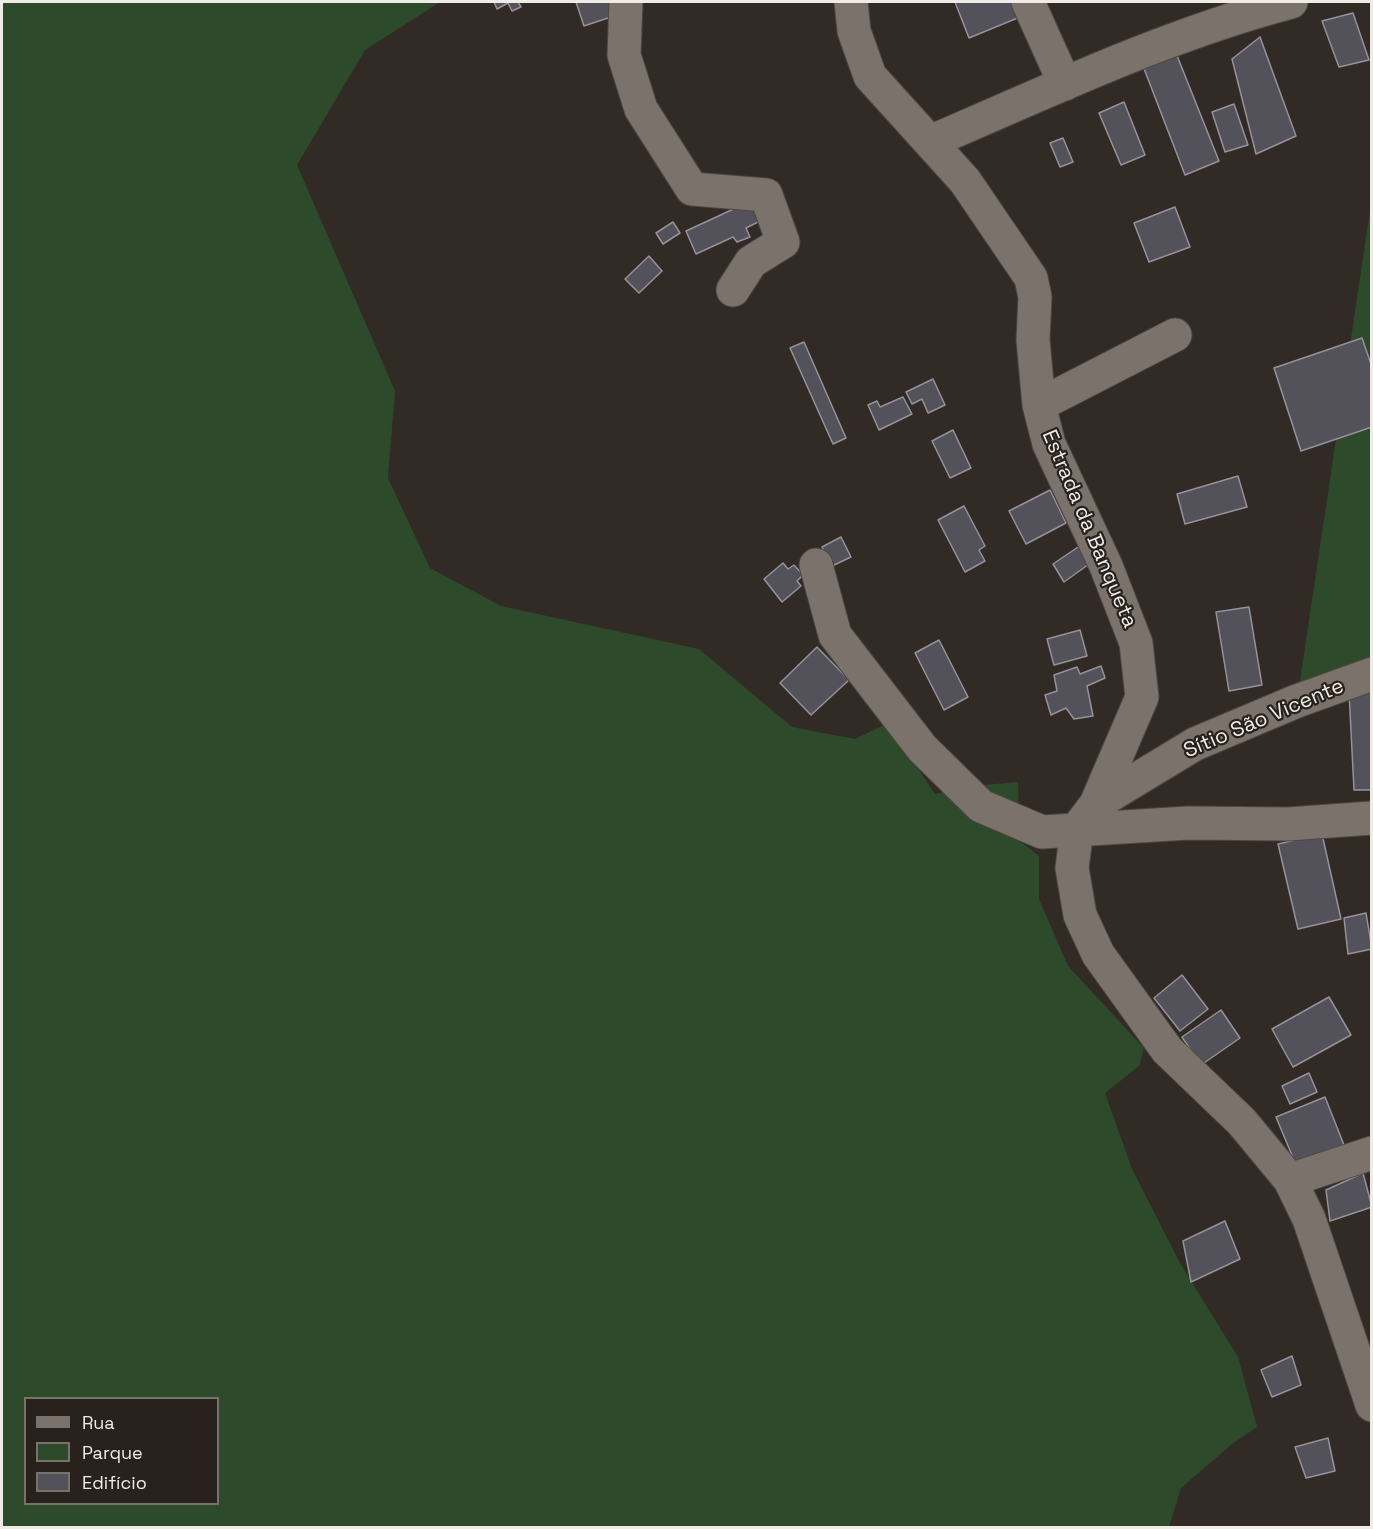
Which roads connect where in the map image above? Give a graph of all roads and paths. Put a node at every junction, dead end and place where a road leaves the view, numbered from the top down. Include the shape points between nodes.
1 (626, 2) edge
2 (833, 2) edge
3 (851, 2) edge
4 (1028, 2) edge
5 (1291, 2) edge
6 (861, 51) junction
7 (1065, 84) junction
8 (930, 141) junction
9 (732, 290) dead end
10 (1175, 335) dead end
11 (1039, 405) junction
12 (816, 565) dead end
13 (1371, 674) edge
14 (1086, 817) junction
15 (1371, 818) edge
16 (1371, 1153) edge
17 (1290, 1180) junction
18 (1371, 1405) edge

1 - 9 street via 624,55 641,109 692,189 766,195 783,242 751,262
2 - 6 street
3 - 6 street, Estrada da Banqueta
4 - 7 street
5 - 7 street via 1248,13
6 - 8 street, Estrada da Banqueta via 870,76
7 - 8 street
8 - 11 street, Estrada da Banqueta via 965,181 1030,278 1035,297 1033,340
10 - 11 street
11 - 14 street, Estrada da Banqueta via 1048,444 1106,566 1136,643 1142,697
12 - 14 street via 835,635 922,748 981,806 1042,832
13 - 14 street, Sítio São Vicente via 1195,744
14 - 15 street via 1188,824 1288,824
14 - 17 street, Estrada da Banqueta via 1072,868 1080,915 1098,954 1167,1050 1242,1122
16 - 17 street
17 - 18 street, Estrada da Banqueta via 1310,1219

